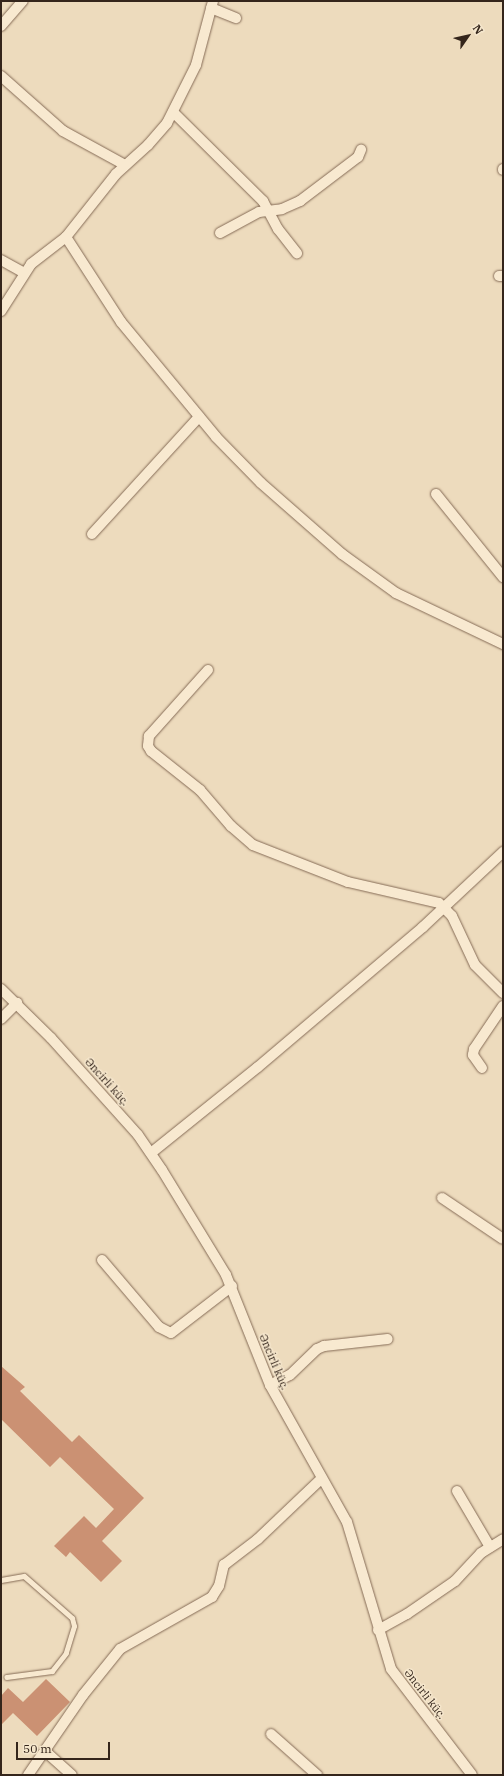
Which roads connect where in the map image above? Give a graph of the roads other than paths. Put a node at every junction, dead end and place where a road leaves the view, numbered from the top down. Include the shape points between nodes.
1 (23, 1) edge
2 (212, 5) edge
3 (236, 18) dead end
4 (1, 26) edge
5 (1, 76) edge
6 (173, 112) junction
7 (361, 150) dead end
8 (125, 165) junction
9 (270, 211) junction
10 (220, 233) dead end
11 (66, 237) junction
12 (297, 253) dead end
13 (1, 260) edge
14 (24, 273) junction
15 (1, 311) edge
16 (199, 417) junction
17 (436, 494) dead end
18 (92, 534) dead end
19 (503, 577) edge
20 (503, 644) edge
21 (208, 670) dead end
22 (503, 852) edge
23 (444, 907) junction
24 (1, 989) edge
25 (503, 993) edge
26 (17, 1003) junction
27 (503, 1006) edge
28 (1, 1019) edge
29 (482, 1068) dead end
30 (151, 1153) junction
31 (442, 1198) dead end
32 (503, 1239) edge
33 (102, 1260) dead end
34 (232, 1286) junction
35 (388, 1339) dead end
36 (270, 1385) junction
37 (322, 1478) junction
38 (457, 1491) dead end
39 (503, 1539) edge
40 (490, 1547) junction
41 (1, 1580) edge
42 (378, 1630) junction
43 (6, 1677) dead end
44 (271, 1734) dead end
45 (45, 1751) junction
46 (28, 1775) edge
47 (72, 1775) edge
48 (317, 1775) edge
49 (472, 1775) edge

1 - 4 street
2 - 3 street
2 - 6 street via 196,65
5 - 8 street via 63,131
6 - 8 street via 148,145
6 - 9 street
7 - 9 street via 358,157 300,201
8 - 11 street
9 - 10 street via 259,212
9 - 12 street via 278,229
11 - 14 street via 38,257
11 - 16 street via 121,322
13 - 14 street
14 - 15 street
16 - 18 street
16 - 20 street via 260,483 370,576 416,605
17 - 19 street
21 - 23 street via 149,736 150,751 200,790 230,826 253,845 348,882 423,898
22 - 23 street
23 - 25 street via 457,925 475,965
23 - 30 street via 258,1067
24 - 26 street, Əncirli küç.
26 - 28 street
26 - 30 street, Əncirli küç. via 120,1114
27 - 29 street via 474,1049 473,1055
30 - 34 street, Əncirli küç.
31 - 32 street
33 - 34 street via 159,1327 171,1333
34 - 36 street, Əncirli küç.
35 - 36 street via 324,1346 317,1349 290,1375
36 - 37 street, Əncirli küç.
37 - 42 street, Əncirli küç. via 347,1522
37 - 45 street via 258,1539 224,1565 219,1586 212,1597 120,1649
38 - 40 street
39 - 40 street
40 - 42 street via 455,1581
41 - 43 lane via 24,1576 72,1618 74,1626 66,1653 52,1671
42 - 49 street, Əncirli küç. via 387,1659 397,1678
44 - 48 street
45 - 46 street
45 - 47 street

